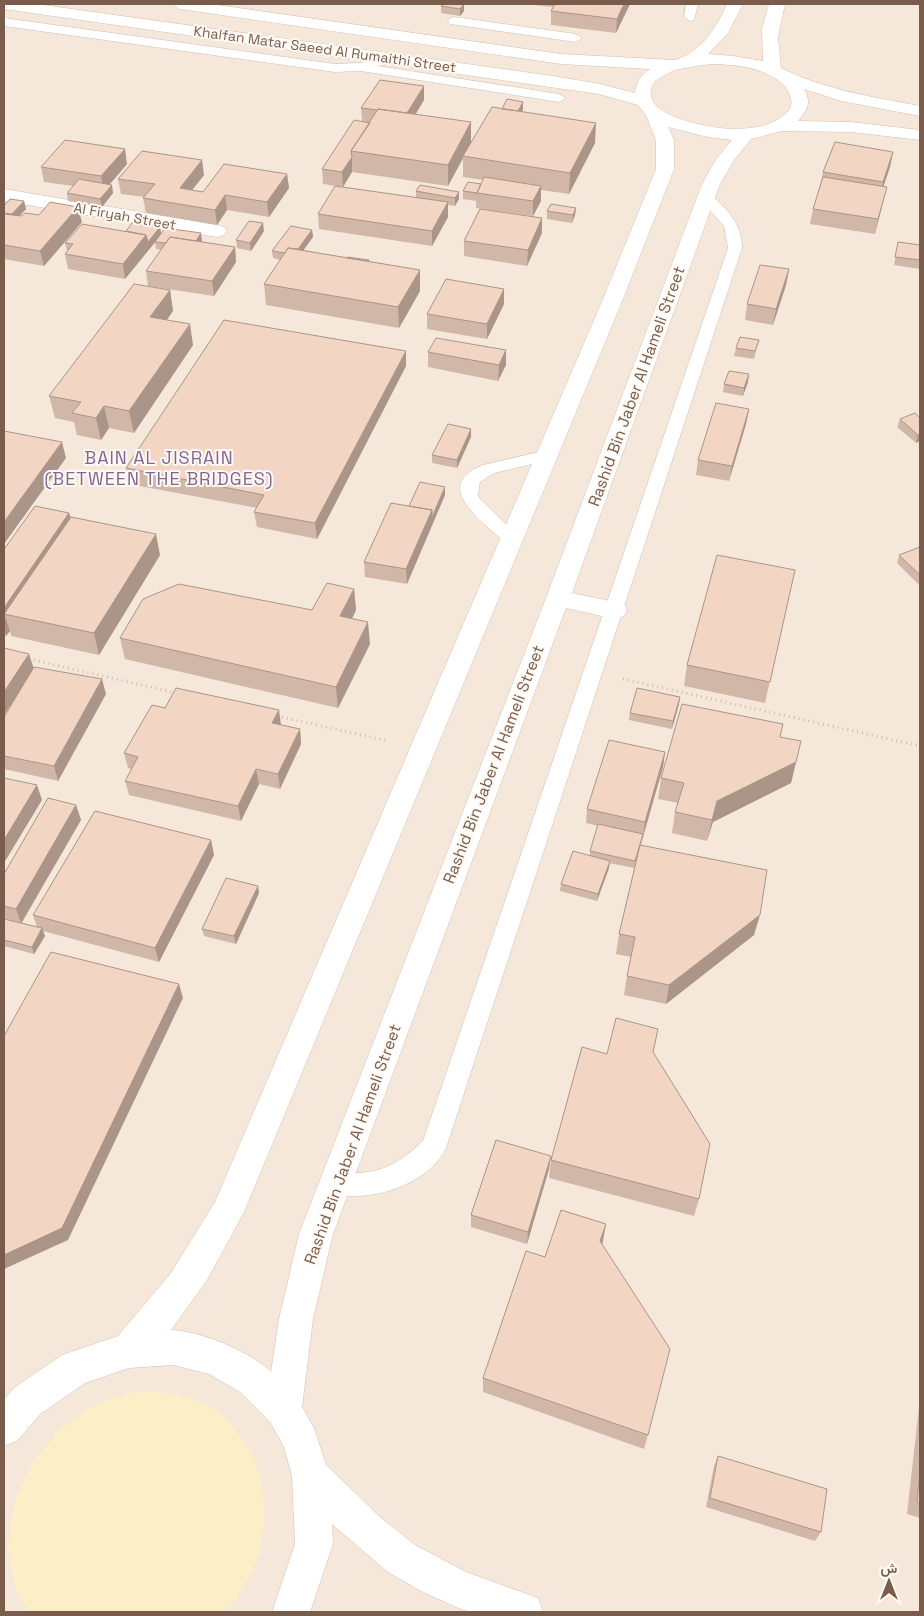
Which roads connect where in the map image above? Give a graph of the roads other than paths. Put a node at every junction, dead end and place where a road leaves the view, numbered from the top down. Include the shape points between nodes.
1 (4, 4) edge
2 (180, 4) edge
3 (692, 4) edge
4 (735, 4) edge
5 (777, 4) edge
6 (690, 18) dead end
7 (4, 22) edge
8 (454, 22) dead end
9 (523, 31) junction
10 (576, 38) dead end
11 (509, 52) junction
12 (389, 58) junction
13 (681, 63) junction
14 (361, 67) junction
15 (779, 74) junction
16 (460, 75) junction
17 (559, 98) dead end
18 (649, 107) junction
19 (920, 111) edge
20 (778, 126) junction
21 (746, 134) junction
22 (920, 135) edge
23 (4, 195) edge
24 (706, 198) junction
25 (218, 231) dead end
26 (547, 455) junction
27 (512, 539) junction
28 (558, 598) junction
29 (615, 610) junction
30 (336, 1183) junction
31 (129, 1350) junction
32 (15, 1401) edge
33 (284, 1410) junction
34 (4, 1428) edge
35 (312, 1476) junction
36 (291, 1612) edge
37 (524, 1612) edge

1 - 12 street, Khalfan Matar Saeed Al Rumaithi Street
2 - 11 street, Khalfan Matar Saeed Al Rumaithi Street
3 - 6 lane
4 - 13 street via 721,32
5 - 15 street via 768,35
7 - 14 lane via 335,68
8 - 9 lane
9 - 10 lane
9 - 11 lane
11 - 13 street, Khalfan Matar Saeed Al Rumaithi Street via 588,62
12 - 14 lane
12 - 16 street, Khalfan Matar Saeed Al Rumaithi Street
13 - 15 street, Khalfan Matar Saeed Al Rumaithi Street via 734,60 756,64
13 - 18 street via 657,71 647,80 642,90
14 - 16 lane
15 - 19 street via 841,96
15 - 20 street via 795,87 800,97 799,108 792,118
16 - 17 lane
16 - 18 street, Khalfan Matar Saeed Al Rumaithi Street via 576,84
18 - 21 street, Khalfan Matar Saeed Al Rumaithi Street via 672,124 694,131
18 - 26 street via 665,140 665,169
20 - 21 street, Khalfan Matar Saeed Al Rumaithi Street
20 - 22 street via 851,127
21 - 24 street, Rashid Bin Jaber Al Hameli Street via 717,171
23 - 25 street, Al Firyah Street
24 - 28 street, Rashid Bin Jaber Al Hameli Street
24 - 29 lane via 731,224 735,248
26 - 27 street
26 - 27 lane via 481,472 468,487 472,502
27 - 31 street via 227,1212 186,1284 160,1318
28 - 29 street
28 - 30 street, Rashid Bin Jaber Al Hameli Street
29 - 30 lane via 433,1148 401,1175 380,1183 357,1186
30 - 33 street, Rashid Bin Jaber Al Hameli Street via 316,1234 305,1275
31 - 32 street via 75,1368
31 - 33 street via 173,1347 215,1358 253,1379
32 - 34 street
33 - 35 street via 301,1441
35 - 36 street via 314,1544
35 - 37 street via 388,1548 430,1575 477,1597

